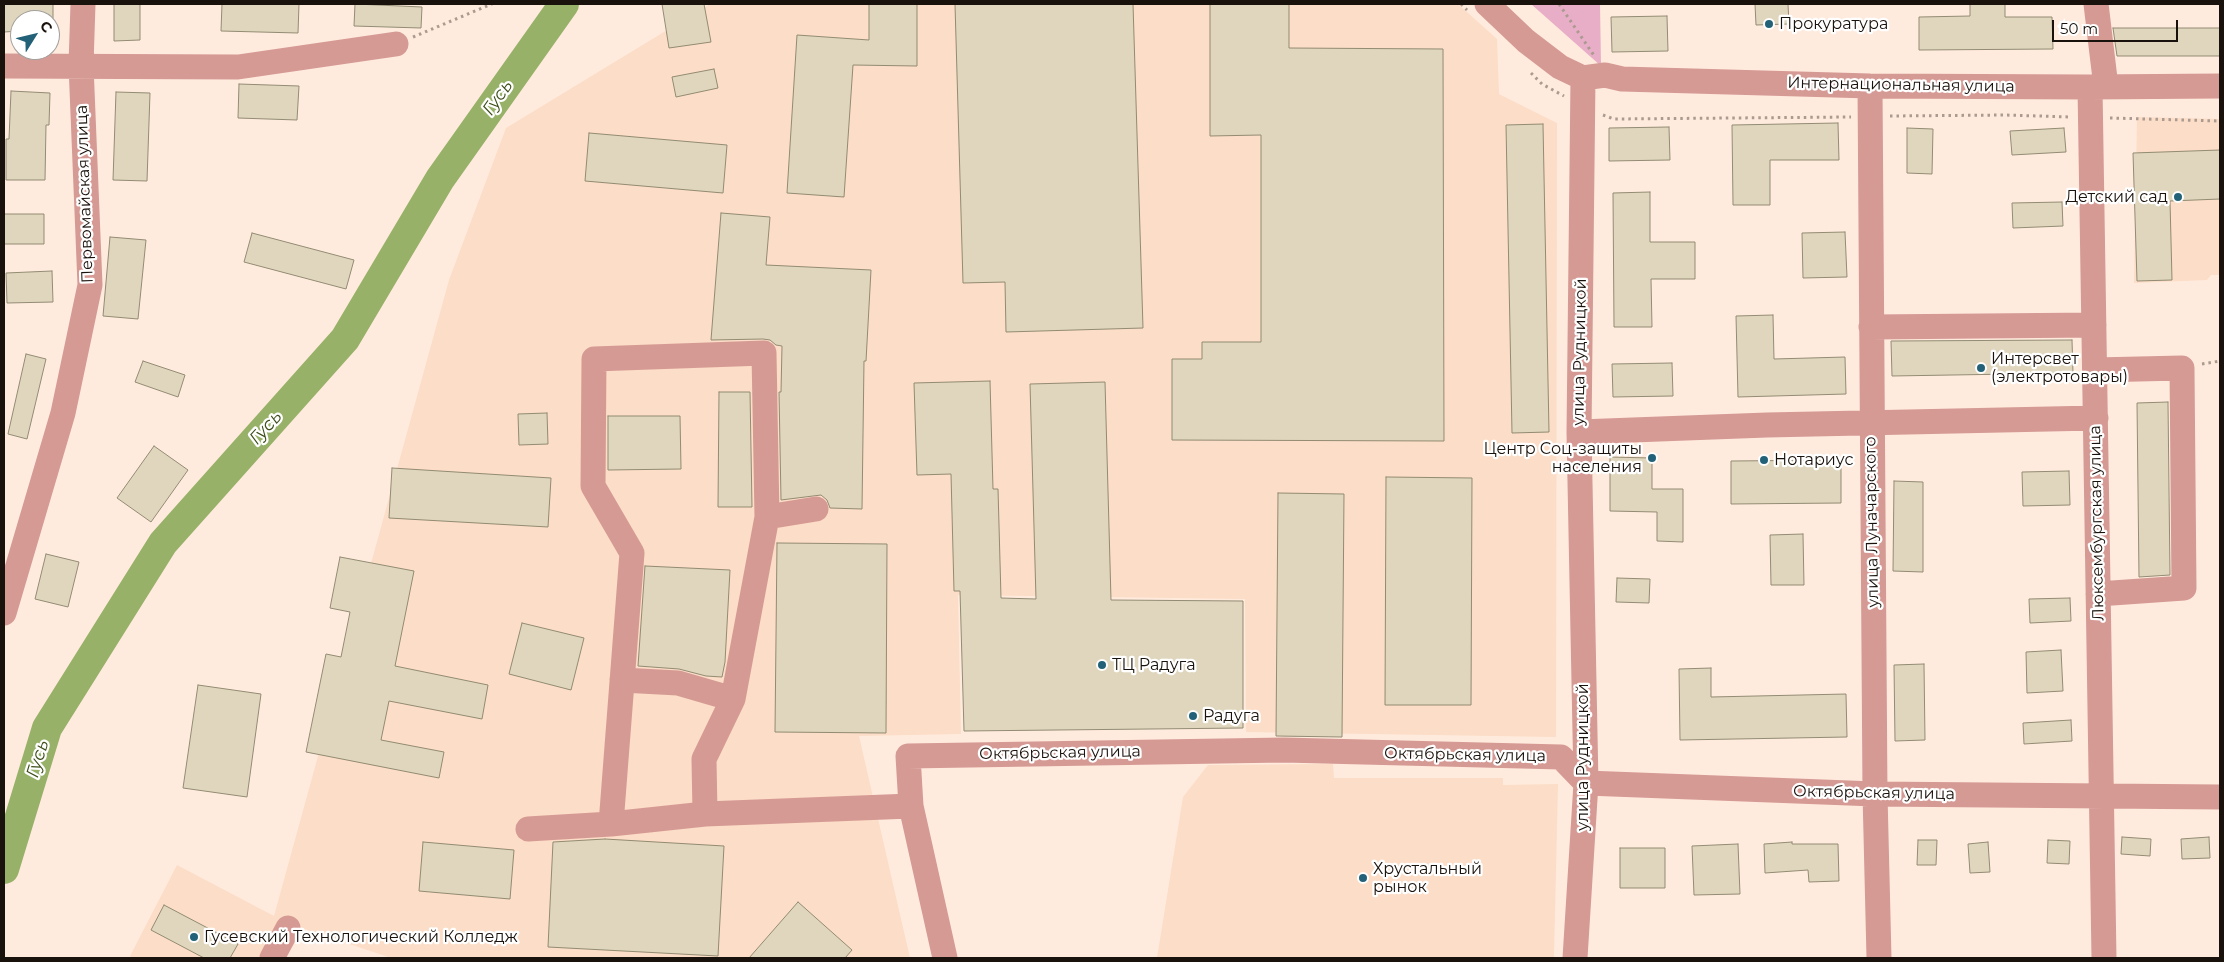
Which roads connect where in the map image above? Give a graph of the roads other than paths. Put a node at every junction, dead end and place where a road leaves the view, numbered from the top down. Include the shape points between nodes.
1 (83, 4) edge
2 (1487, 4) edge
3 (2096, 4) edge
4 (396, 44) road end
5 (81, 65) junction
6 (4, 66) edge
7 (1594, 76) junction
8 (1870, 86) junction
9 (2220, 86) edge
10 (2098, 87) junction
11 (2094, 325) junction
12 (1871, 327) junction
13 (2095, 370) junction
14 (2096, 418) junction
15 (1871, 423) junction
16 (1579, 432) junction
17 (816, 509) dead end
18 (767, 517) junction
19 (2098, 594) junction
20 (4, 613) edge
21 (622, 680) junction
22 (733, 699) junction
23 (1586, 782) junction
24 (1874, 794) junction
25 (2101, 796) junction
26 (2220, 797) edge
27 (911, 806) junction
28 (705, 814) junction
29 (611, 824) junction
30 (528, 829) dead end
31 (288, 928) dead end
32 (272, 958) edge
33 (945, 958) edge
34 (1575, 958) edge
35 (1879, 958) edge
36 (2104, 958) edge

1 - 5 street, Первомайская улица
2 - 7 street via 1526,41 1560,67
3 - 10 street, Люксембургская улица
4 - 5 street via 238,67
5 - 6 street
5 - 20 street, Первомайская улица via 90,285 63,413
7 - 8 street, Интернациональная улица
7 - 16 street, улица Рудницкой
8 - 10 street, Интернациональная улица
8 - 12 street, улица Луначарского
9 - 10 street, Интернациональная улица
10 - 11 street, Люксембургская улица via 2090,117
11 - 12 street
11 - 13 street, Люксембургская улица
12 - 15 street, улица Луначарского
13 - 14 street, Люксембургская улица
13 - 19 street via 2182,368 2184,588
14 - 15 street
14 - 19 street, Люксембургская улица
15 - 16 street
15 - 24 street, улица Луначарского
16 - 23 street, улица Рудницкой
17 - 18 street
18 - 21 street via 764,353 594,359 593,486 632,553
18 - 22 street
19 - 25 street, Люксембургская улица
21 - 22 street via 678,683
21 - 29 street
22 - 28 street via 704,759
23 - 24 street, Октябрьская улица
23 - 27 street, Октябрьская улица via 1561,757 1284,750 908,756
23 - 34 street, улица Рудницкой
24 - 25 street, Октябрьская улица
24 - 35 street, улица Луначарского
25 - 26 street, Октябрьская улица
25 - 36 street, Люксембургская улица
27 - 28 street
27 - 33 street
28 - 29 street
29 - 30 street
31 - 32 street

